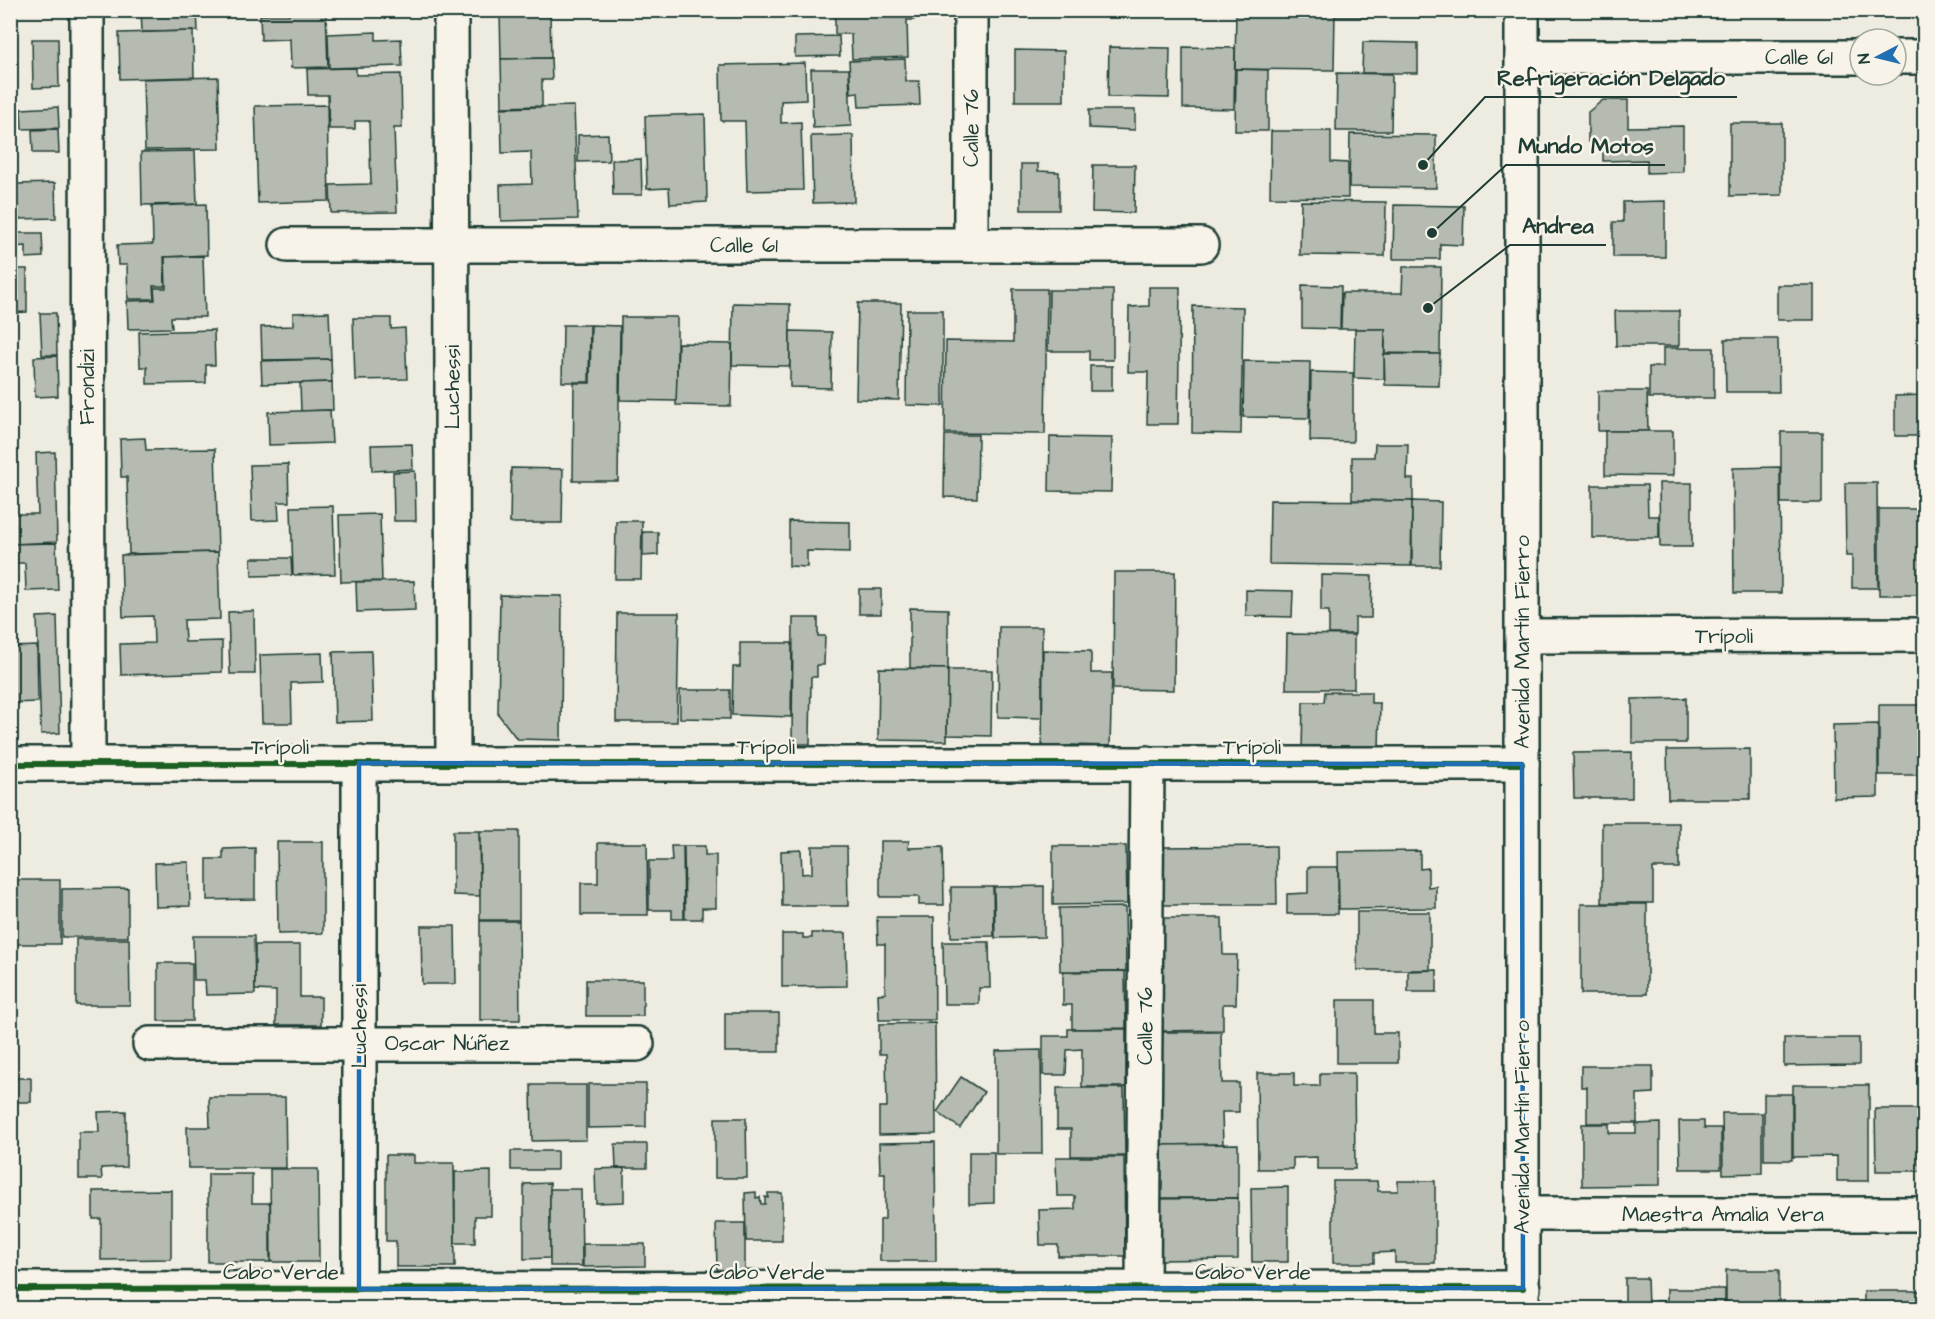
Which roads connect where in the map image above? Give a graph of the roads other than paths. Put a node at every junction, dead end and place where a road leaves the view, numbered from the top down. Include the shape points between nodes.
1 (87, 10) edge
2 (451, 10) edge
3 (971, 10) edge
4 (1522, 10) edge
5 (1522, 57) junction
6 (1848, 57) edge
7 (1908, 57) edge
8 (1924, 57) edge
9 (972, 244) junction
10 (287, 245) dead end
11 (452, 245) junction
12 (1201, 245) dead end
13 (1924, 635) edge
14 (1523, 636) junction
15 (1147, 763) junction
16 (10, 764) edge
17 (88, 764) junction
18 (359, 764) junction
19 (453, 764) junction
20 (1522, 764) junction
21 (359, 1043) junction
22 (150, 1044) dead end
23 (637, 1044) dead end
24 (1522, 1214) junction
25 (1924, 1214) edge
26 (10, 1288) edge
27 (359, 1288) junction
28 (1143, 1288) junction
29 (977, 1298) edge
30 (1523, 1298) edge
31 (275, 1299) edge

1 - 17 street, Frondizi
2 - 11 street, Luchessi
3 - 9 street, Calle 76
4 - 5 street, Avenida Martín Fierro
5 - 6 street, Calle 61
5 - 14 street, Avenida Martín Fierro
7 - 8 street
9 - 11 street, Calle 61
9 - 12 street, Calle 61
10 - 11 street, Calle 61
11 - 19 street, Luchessi
13 - 14 street, Trípoli
14 - 20 street, Avenida Martín Fierro
15 - 19 street, Trípoli
15 - 20 street, Trípoli
15 - 28 street, Calle 76
16 - 17 street, Trípoli
17 - 18 street, Trípoli
18 - 19 street, Trípoli
18 - 21 street, Luchessi
20 - 24 street, Avenida Martín Fierro
21 - 22 street, Oscar Núñez
21 - 23 street, Oscar Núñez
21 - 27 street, Luchessi
24 - 25 street, Maestra Amalia Vera
24 - 30 street, Avenida Martín Fierro
26 - 31 street, Cabo Verde
27 - 29 street, Cabo Verde
27 - 31 street, Cabo Verde
28 - 29 street, Cabo Verde
28 - 30 street, Cabo Verde

